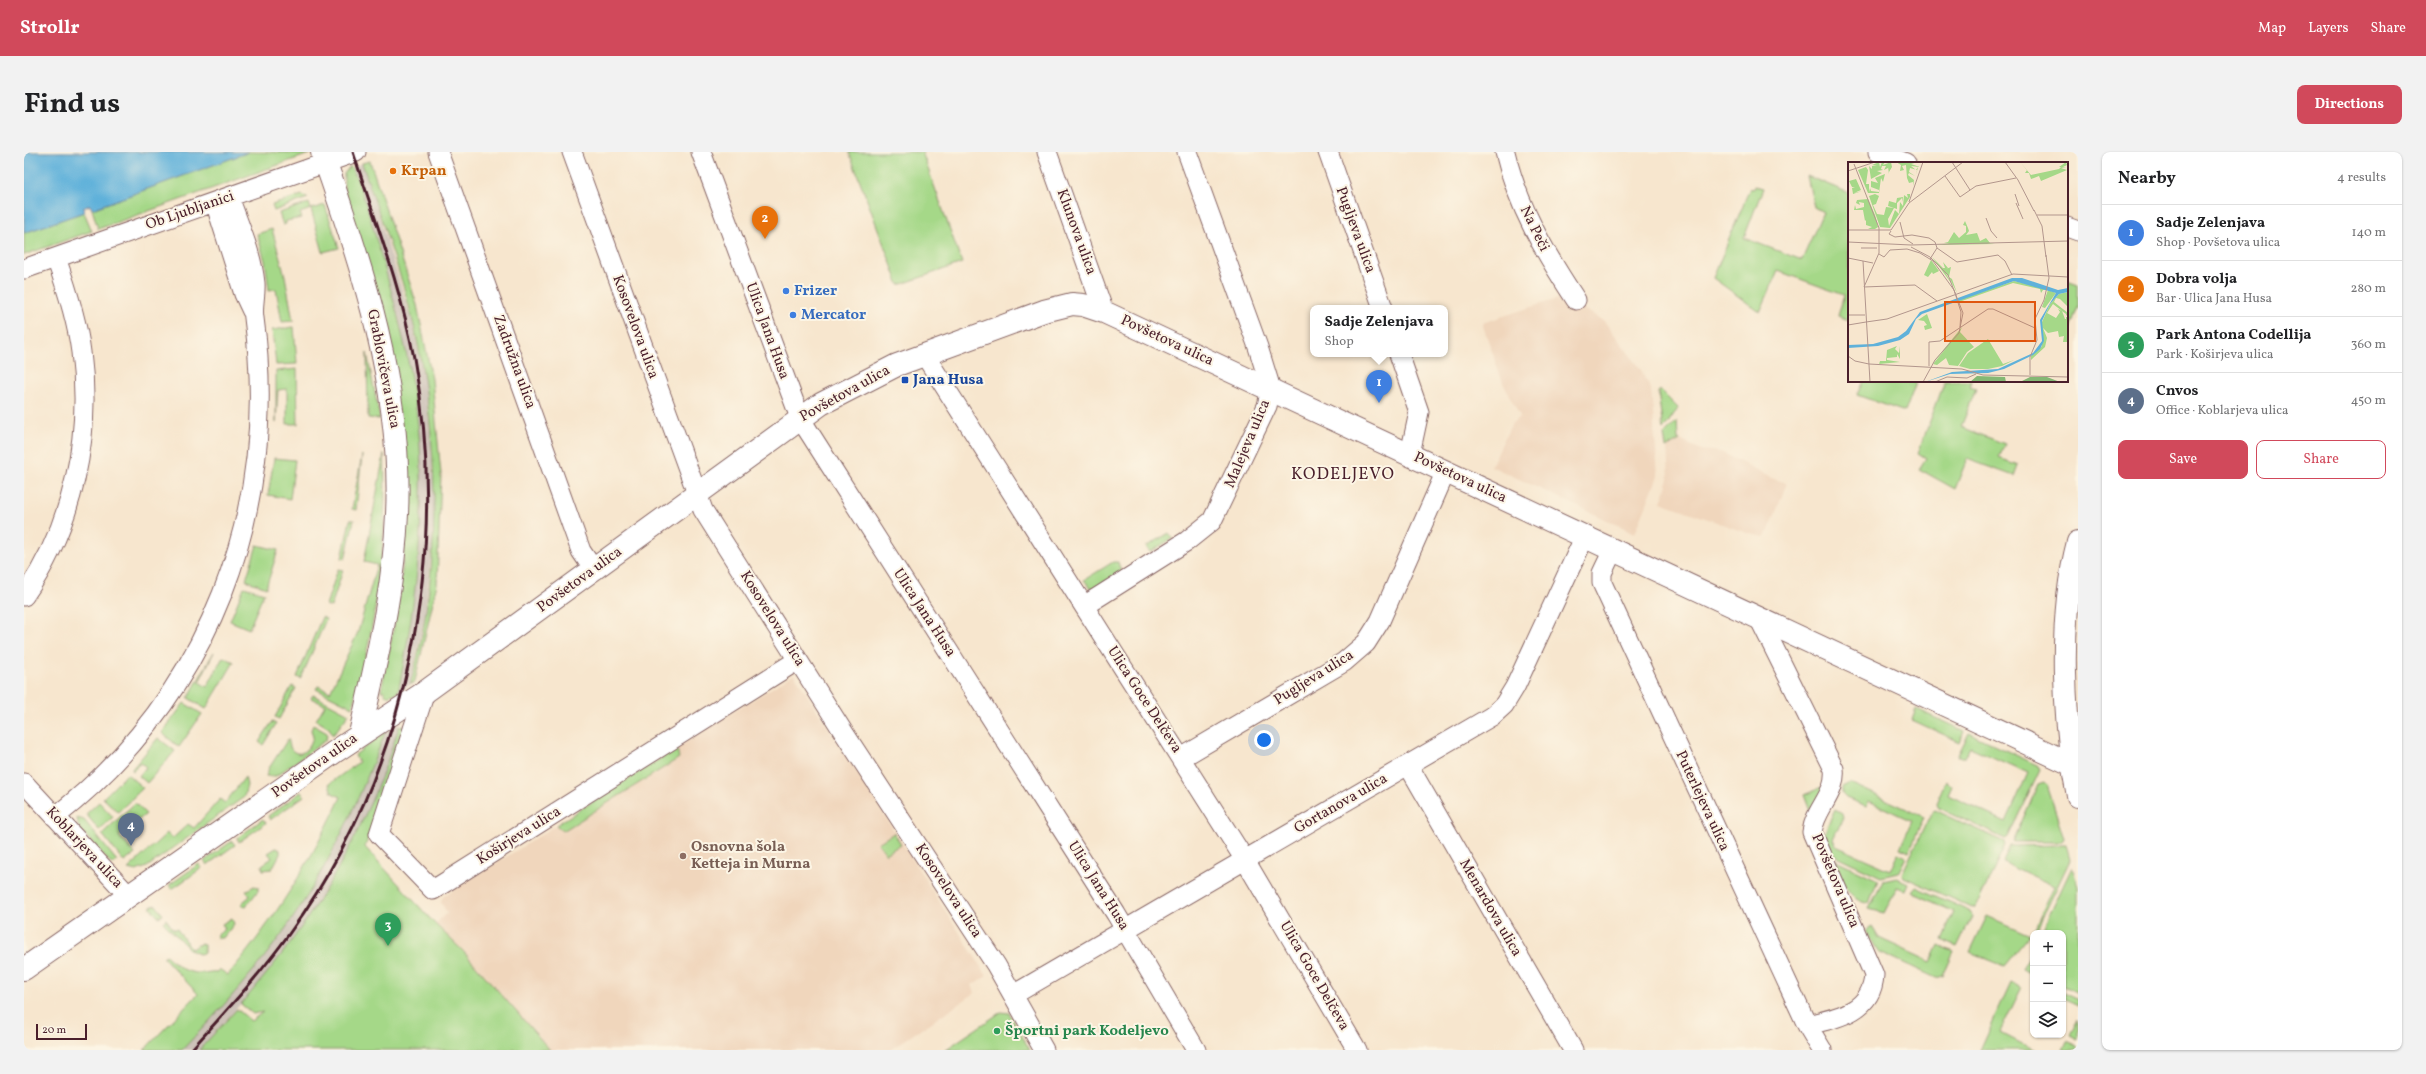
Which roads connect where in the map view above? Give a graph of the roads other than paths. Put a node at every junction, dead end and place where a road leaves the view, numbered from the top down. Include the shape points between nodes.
1 (356, 152) edge
2 (438, 152) edge
3 (572, 152) edge
4 (701, 152) edge
5 (1047, 152) edge
6 (1187, 152) edge
7 (1328, 152) edge
8 (1505, 152) edge
9 (1878, 152) edge
10 (324, 158) edge
11 (1903, 162) edge
12 (222, 200) junction
13 (2068, 227) edge
14 (2078, 231) edge
15 (56, 258) junction
16 (24, 269) edge
17 (1576, 300) dead end
18 (1382, 305) edge
19 (1104, 312) junction
20 (924, 354) junction
21 (1400, 357) edge
22 (1271, 389) junction
23 (800, 418) junction
24 (1410, 454) junction
25 (1446, 471) junction
26 (697, 496) junction
27 (1585, 536) junction
28 (2078, 542) edge
29 (1613, 550) junction
30 (594, 570) junction
31 (24, 596) edge
32 (1084, 606) junction
33 (1759, 618) junction
34 (798, 660) junction
35 (426, 692) junction
36 (360, 734) junction
37 (1181, 758) junction
38 (1408, 765) junction
39 (2073, 765) junction
40 (24, 783) edge
41 (2078, 796) edge
42 (55, 817) junction
43 (1245, 860) junction
44 (129, 896) junction
45 (1125, 930) junction
46 (24, 969) edge
47 (1013, 995) junction
48 (1807, 1025) junction
49 (1044, 1050) edge
50 (1196, 1050) edge
51 (1357, 1050) edge
52 (1572, 1050) edge
53 (1822, 1050) edge

1 - 10 street, Ob Ljubljanici
2 - 30 street, Zadružna ulica via 581,551
3 - 26 street, Kosovelova ulica
4 - 23 street, Ulica Jana Husa
5 - 19 street, Klunova ulica
6 - 22 street, Malejeva ulica
7 - 18 street, Pugljeva ulica
8 - 17 street, Na Peči via 1511,177 1534,232
9 - 11 street
10 - 12 street, Ob Ljubljanici
10 - 36 street, Grablovičeva ulica via 358,258 379,338 391,399 397,455 398,514 392,576 378,657
12 - 15 street, Ob Ljubljanici
12 - 42 street via 253,270 256,297 254,314 260,388 256,462 246,521 222,594 196,650 154,716 103,775
13 - 14 street
15 - 16 street, Ob Ljubljanici
15 - 31 street via 72,305 81,352 84,397 82,434 78,465 67,509 47,557
19 - 20 street, Povšetova ulica via 1083,305 1065,305
19 - 22 street, Povšetova ulica
20 - 23 street, Povšetova ulica via 872,377
20 - 32 street, Ulica Goce Delčeva
21 - 24 street via 1419,412
22 - 24 street, Povšetova ulica
22 - 32 street, Malejeva ulica via 1267,406 1212,521 1187,541
23 - 26 street, Povšetova ulica
23 - 45 street, Ulica Jana Husa
24 - 25 street, Povšetova ulica
25 - 27 street, Povšetova ulica
25 - 37 street, Pugljeva ulica via 1380,621 1366,643 1344,662
26 - 30 street, Povšetova ulica
26 - 34 street, Kosovelova ulica via 703,510
27 - 29 street, Povšetova ulica
27 - 38 street, Gortanova ulica via 1515,687 1504,705 1492,716
28 - 39 street via 2069,590 2066,661
29 - 33 street, Povšetova ulica
29 - 48 street, Puterlejeva ulica via 1602,573 1602,583
30 - 35 street, Povšetova ulica
32 - 37 street, Ulica Goce Delčeva
33 - 39 street, Povšetova ulica
33 - 48 street, Povšetova ulica via 1834,769 1834,784 1812,832 1874,975 1869,995 1855,1010 1843,1016
34 - 35 street, Koširjeva ulica via 433,890 379,834
34 - 47 street, Kosovelova ulica
35 - 36 street, Povšetova ulica
36 - 44 street, Povšetova ulica
37 - 43 street, Ulica Goce Delčeva
38 - 43 street, Gortanova ulica
38 - 52 street, Menardova ulica
39 - 41 street
40 - 42 street, Koblarjeva ulica
42 - 44 street, Koblarjeva ulica
43 - 45 street, Gortanova ulica
43 - 51 street, Ulica Goce Delčeva
44 - 46 street, Povšetova ulica
45 - 47 street, Gortanova ulica
45 - 50 street, Ulica Jana Husa
47 - 49 street, Kosovelova ulica
48 - 53 street, Puterlejeva ulica

